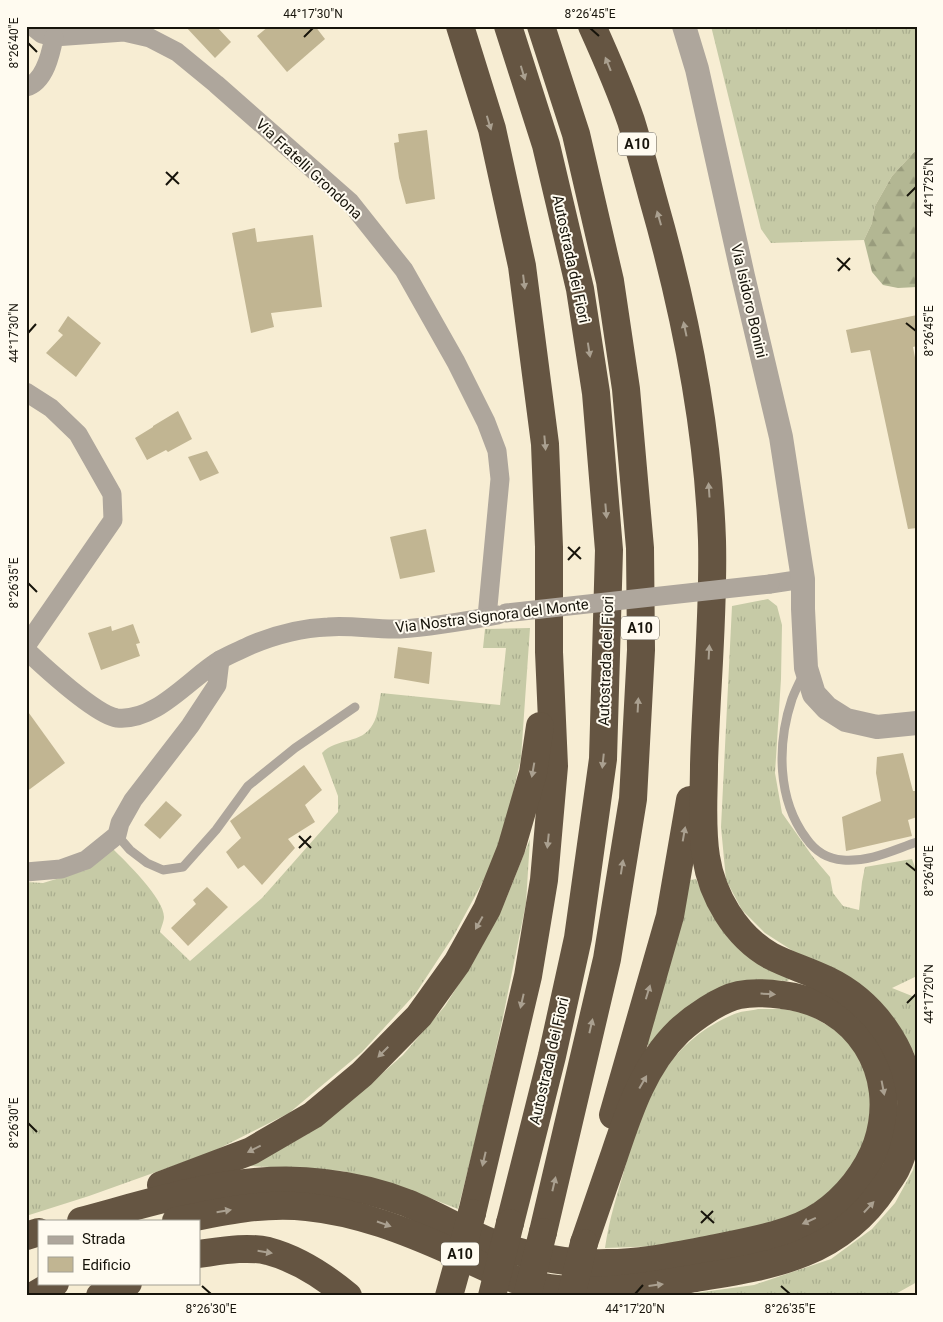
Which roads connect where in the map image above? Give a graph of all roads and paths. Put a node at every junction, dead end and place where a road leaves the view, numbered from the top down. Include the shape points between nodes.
1 (32, 26) edge
2 (460, 26) edge
3 (508, 26) edge
4 (541, 26) edge
5 (592, 26) edge
6 (684, 26) edge
7 (54, 37) junction
8 (26, 87) edge
9 (26, 392) edge
10 (803, 579) junction
11 (487, 617) junction
12 (26, 646) edge
13 (26, 650) edge
14 (549, 652) junction
15 (220, 660) junction
16 (806, 668) junction
17 (706, 701) junction
18 (356, 706) dead end
19 (917, 723) edge
20 (117, 835) junction
21 (917, 842) edge
22 (26, 872) edge
23 (71, 1220) edge
24 (85, 1220) edge
25 (182, 1220) edge
26 (38, 1232) edge
27 (26, 1236) edge
28 (584, 1243) junction
29 (200, 1254) edge
30 (53, 1284) edge
31 (126, 1284) edge
32 (33, 1296) edge
33 (100, 1296) edge
34 (348, 1296) edge
35 (449, 1296) edge
36 (492, 1296) edge
37 (527, 1296) edge
38 (571, 1296) edge

1 - 7 street via 42,34
2 -> 14 highway, A10 via 492,129 522,266 545,444
3 -> 36 highway, Autostrada dei Fiori / A10, bridge via 546,145 580,289 596,393 609,550 603,759 578,938
37 -> 4 highway, A10, bridge via 608,949 633,799 640,650 640,548 626,389 610,281 576,134
17 -> 5 highway, A10 via 712,542 695,374 672,265 629,116
6 - 10 street, Via Isidoro Bonini via 697,69 782,437
7 - 8 street via 48,64 32,86
7 - 11 street, Via Fratelli Grondona via 124,32 150,38 176,52 350,202 404,270 456,362 497,451 500,479
9 - 12 street via 50,408 78,434 112,494 113,520
10 - 11 street, Via Nostra Signora del Monte, bridge
10 - 16 street
11 - 15 street, Via Nostra Signora del Monte via 400,629 329,627 294,631 253,644
13 - 15 street, Via Nostra Signora del Monte via 101,712 115,718 145,713 170,699
14 -> 23 highway via 534,773 511,849 487,909 462,955 419,1016 362,1074 313,1115 251,1151
14 -> 35 highway, A10, bridge via 554,766 544,880 528,976
15 - 20 street via 217,685 133,800
16 - 19 street via 814,694 827,708 846,720 877,727
16 - 21 lane via 792,699 782,757 789,808 799,829 820,852 829,858 844,860 868,859
25 -> 17 highway via 253,1207 306,1207 359,1216 386,1224 521,1282 584,1290 662,1284 762,1267 831,1240 854,1223 878,1197 896,1169 908,1134 911,1102 904,1066 888,1032 866,1004 833,982 769,955 751,942 731,920 716,894 703,837
28 -> 17 highway, A10 via 615,1108 670,916
18 - 20 lane via 295,748 248,786 216,830 183,867 163,870 147,863
20 - 22 street via 86,860 61,869
28 -> 24 highway via 634,1098 659,1054 680,1030 707,1010 737,996 764,993 796,996 826,1008 848,1023 867,1045 880,1069 885,1097 881,1130 870,1162 850,1190 820,1216 747,1242 681,1255 608,1264 549,1259 498,1246 405,1202 327,1183 292,1180 254,1181 202,1190
26 - 27 highway
28 - 38 highway, A10, bridge
29 -> 34 highway via 234,1249 267,1251 305,1266
30 - 32 highway
31 - 33 highway

